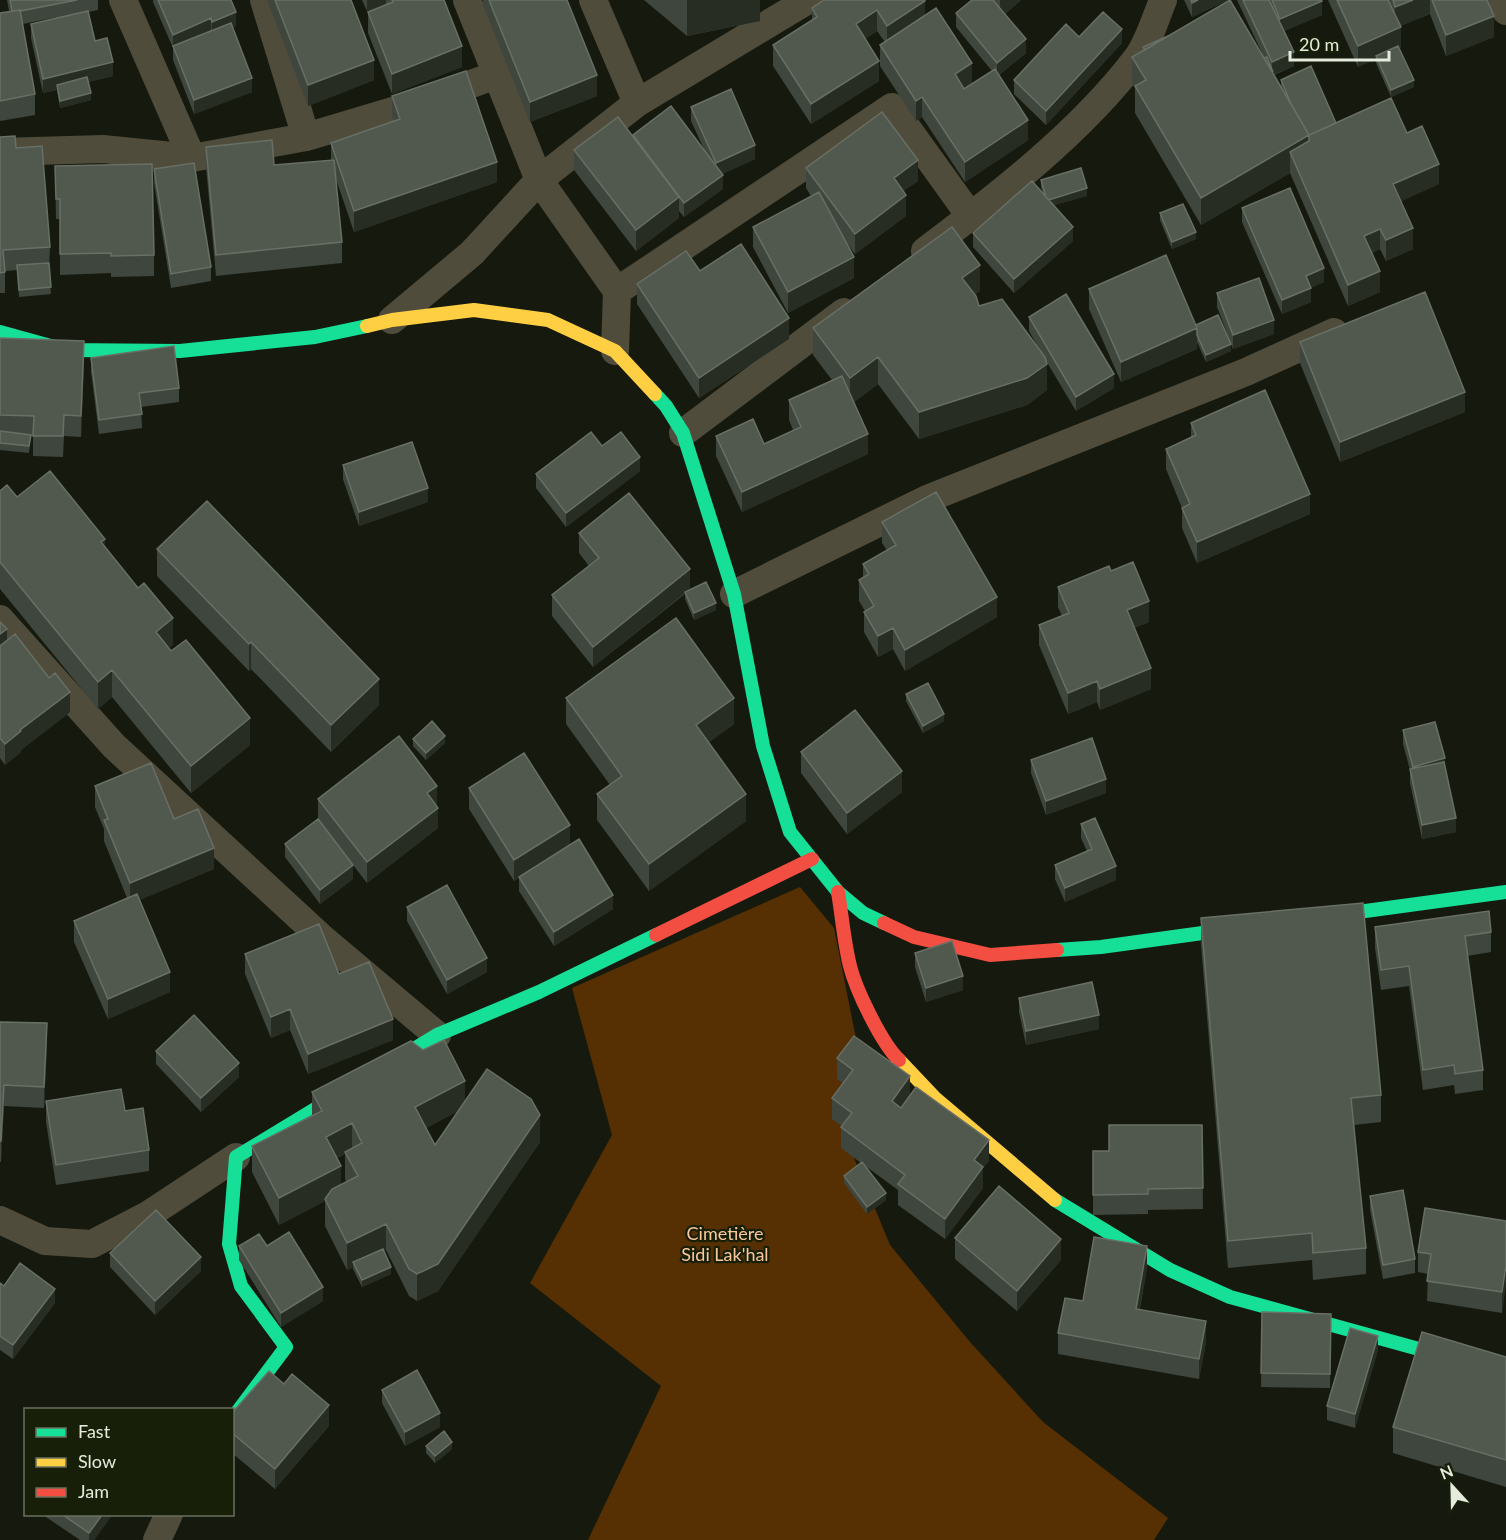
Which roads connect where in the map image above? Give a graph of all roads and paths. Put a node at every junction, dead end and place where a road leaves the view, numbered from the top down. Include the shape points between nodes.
1 (123, 0) edge
2 (264, 0) edge
3 (466, 0) edge
4 (593, 0) edge
5 (808, 0) edge
6 (1163, 0) edge
7 (1502, 0) edge
8 (1506, 10) edge
9 (496, 75) junction
10 (637, 103) junction
11 (306, 137) junction
12 (0, 152) edge
13 (192, 158) junction
14 (539, 180) junction
15 (971, 217) junction
16 (902, 268) edge
17 (617, 291) junction
18 (864, 297) edge
19 (392, 320) junction
20 (1355, 323) edge
21 (0, 332) edge
22 (615, 351) junction
23 (683, 433) junction
24 (734, 594) junction
25 (0, 619) edge
26 (812, 859) junction
27 (838, 892) junction
28 (1506, 892) edge
29 (1309, 919) edge
30 (1263, 925) edge
31 (437, 1035) junction
32 (236, 1157) junction
33 (0, 1220) edge
34 (1506, 1373) edge
35 (234, 1416) edge
36 (169, 1516) edge
37 (157, 1540) edge

1 - 13 street
2 - 11 street
3 - 9 street
4 - 10 street
5 - 10 street
6 - 15 street via 1139,56 1093,108
7 - 8 street
9 - 11 street
9 - 14 street
10 - 14 street
11 - 13 street
12 - 13 street via 103,149
14 - 17 street
14 - 19 street via 472,253
15 - 16 street
15 - 17 street via 892,107
17 - 22 street
18 - 23 street
19 - 21 main road via 315,337 180,351 65,350
19 - 22 main road via 474,310 548,320
20 - 24 street via 1246,372 927,499
22 - 23 main road via 666,406
23 - 24 main road
24 - 26 main road via 763,746 790,832
25 - 31 street via 114,746 323,939
26 - 27 main road
26 - 31 main road via 539,992
27 - 30 main road via 863,913 914,937 990,955 1101,947
27 - 34 main road via 850,967 888,1049 935,1098 1058,1201 1170,1270 1230,1297
28 - 29 main road
31 - 32 main road
32 - 33 street via 148,1215 92,1244 45,1241
32 - 35 main road via 229,1244 241,1286 286,1347
36 - 37 street

